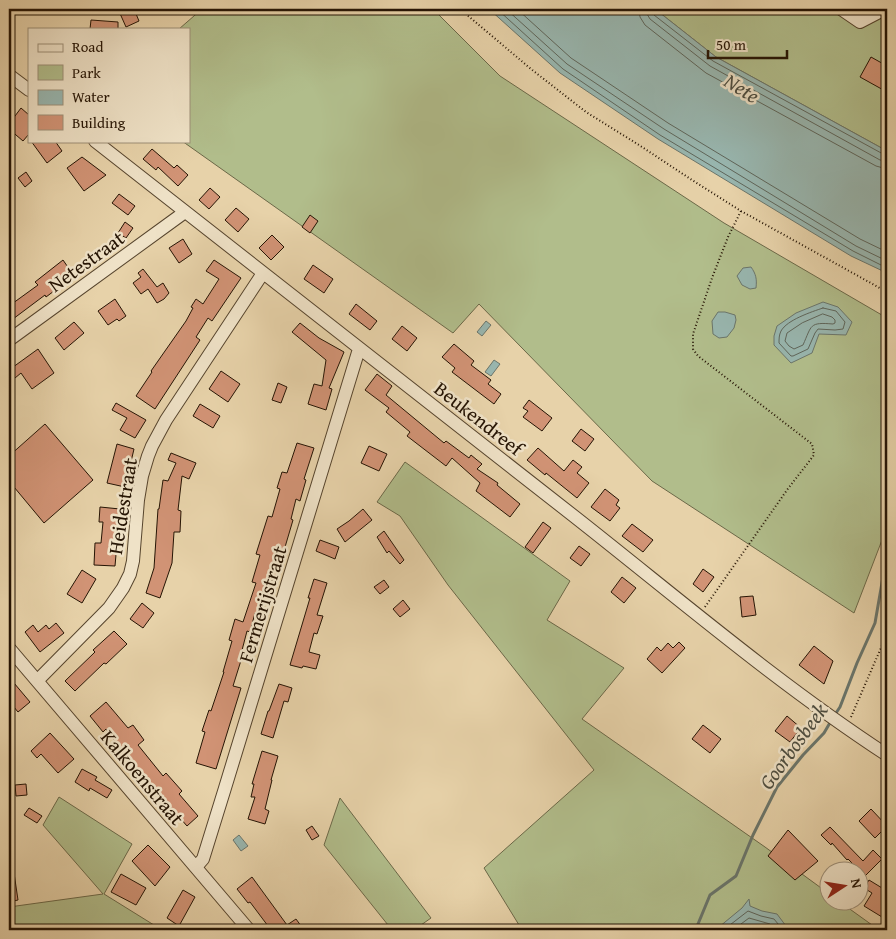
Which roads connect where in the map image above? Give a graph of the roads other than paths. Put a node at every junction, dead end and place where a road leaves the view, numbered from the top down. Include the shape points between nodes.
1 (841, 9) edge
2 (885, 9) edge
3 (9, 75) edge
4 (28, 89) edge
5 (96, 142) edge
6 (185, 212) junction
7 (263, 273) junction
8 (9, 340) edge
9 (359, 349) junction
10 (9, 648) edge
11 (37, 681) junction
12 (887, 755) edge
13 (196, 867) junction
14 (249, 930) edge

1 - 2 street via 860,22
3 - 4 street
5 - 6 street, Beukendreef
6 - 7 street, Beukendreef
6 - 8 street, Netestraat
7 - 9 street, Beukendreef
7 - 11 street, Heidestraat via 152,446 138,500 133,561 123,588 109,608
9 - 12 street, Beukendreef via 762,666
9 - 13 street, Fermerijstraat via 203,859
10 - 11 street, Kalkoenstraat
11 - 13 street, Kalkoenstraat
13 - 14 street, Kalkoenstraat

